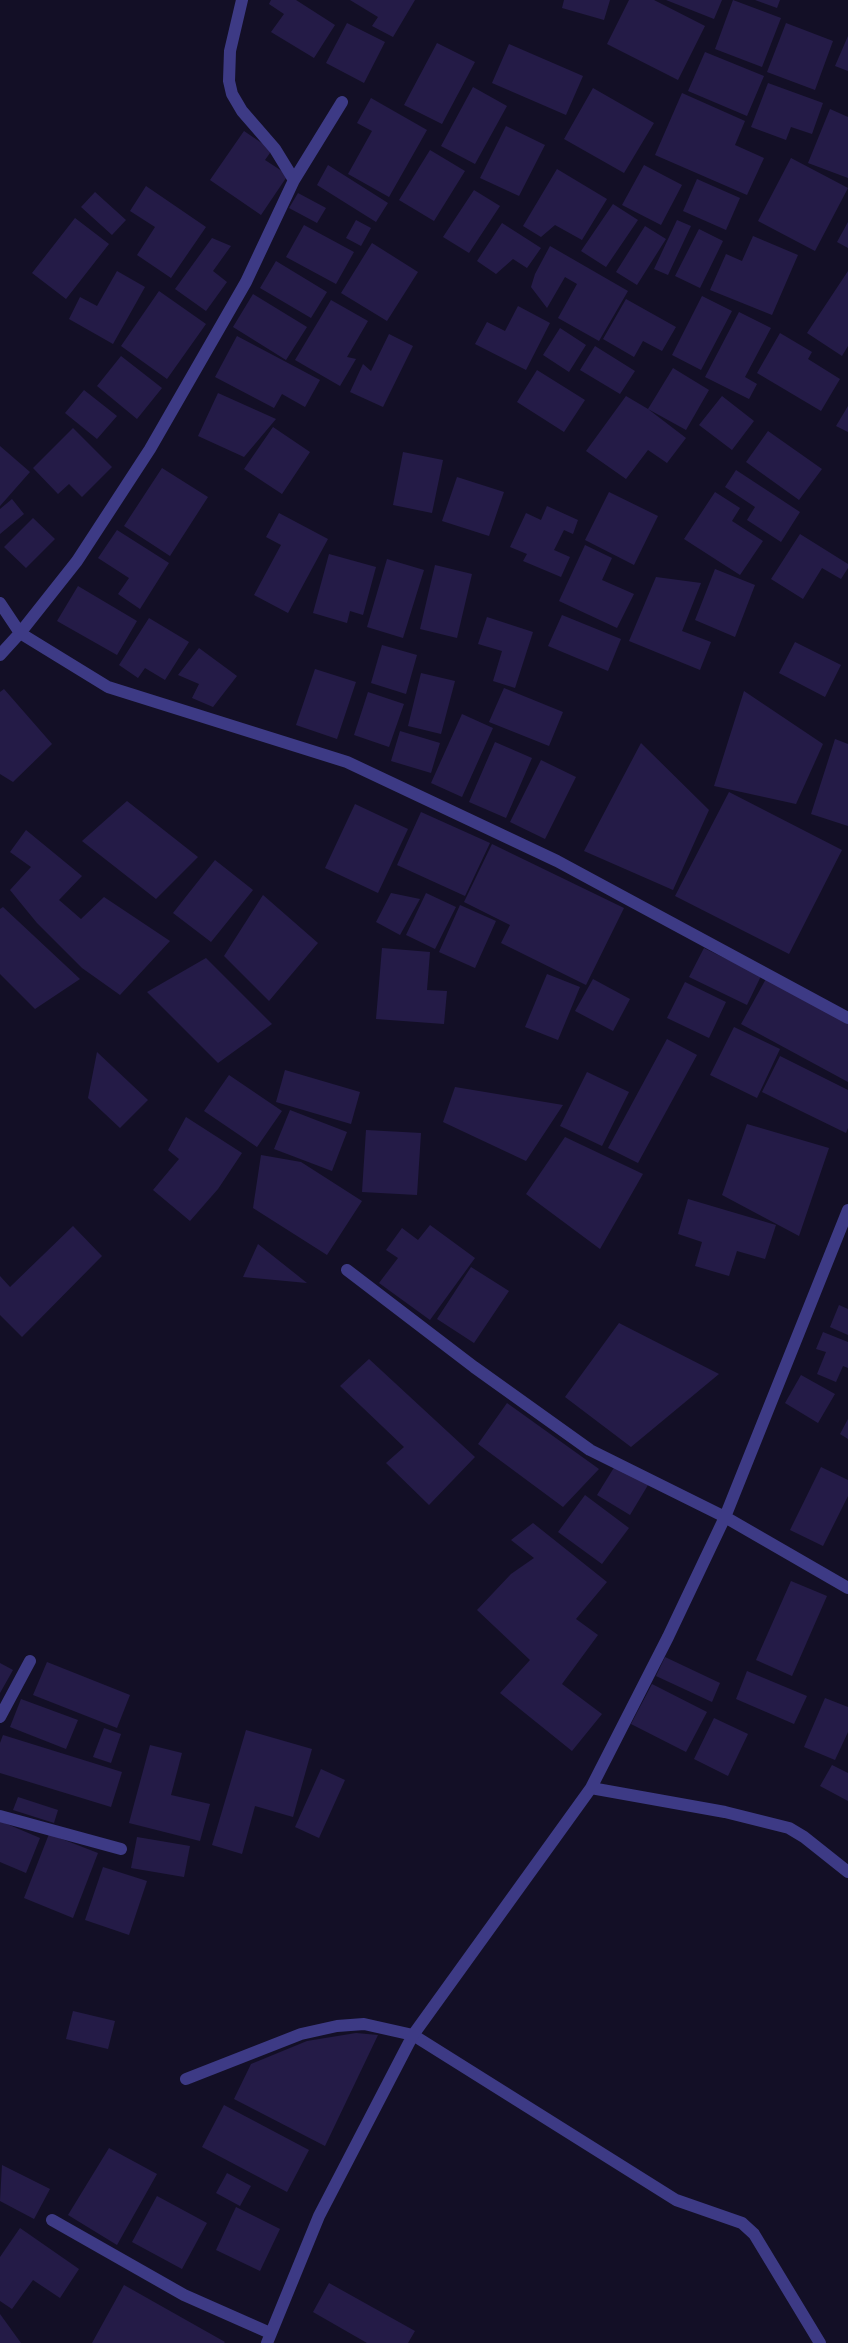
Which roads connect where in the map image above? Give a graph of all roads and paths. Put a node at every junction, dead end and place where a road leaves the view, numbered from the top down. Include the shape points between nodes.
1 (242, 0) edge
2 (342, 102) dead end
3 (294, 180) junction
4 (0, 603) edge
5 (20, 633) junction
6 (0, 655) edge
7 (848, 1018) edge
8 (848, 1210) edge
9 (347, 1270) dead end
10 (725, 1517) junction
11 (848, 1588) edge
12 (30, 1661) dead end
13 (0, 1717) edge
14 (591, 1788) junction
15 (0, 1816) edge
16 (121, 1849) dead end
17 (848, 1872) edge
18 (413, 2035) junction
19 (186, 2080) dead end
20 (52, 2220) dead end
21 (269, 2338) edge
22 (820, 2343) edge

1 - 3 street via 230,51 232,94 242,111 275,149
2 - 3 street
3 - 5 street via 246,282 150,449 76,561
4 - 5 street
5 - 6 street
5 - 7 street via 108,687 347,762 557,861
8 - 10 street
9 - 10 street via 590,1450
10 - 11 street
10 - 14 street via 668,1638
12 - 13 street
14 - 17 street via 725,1812 789,1828
14 - 18 street
15 - 16 street
18 - 19 street via 364,2024 337,2026 301,2034
18 - 21 street via 319,2216
18 - 22 street via 676,2200 742,2223 754,2234
20 - 21 street via 184,2295

